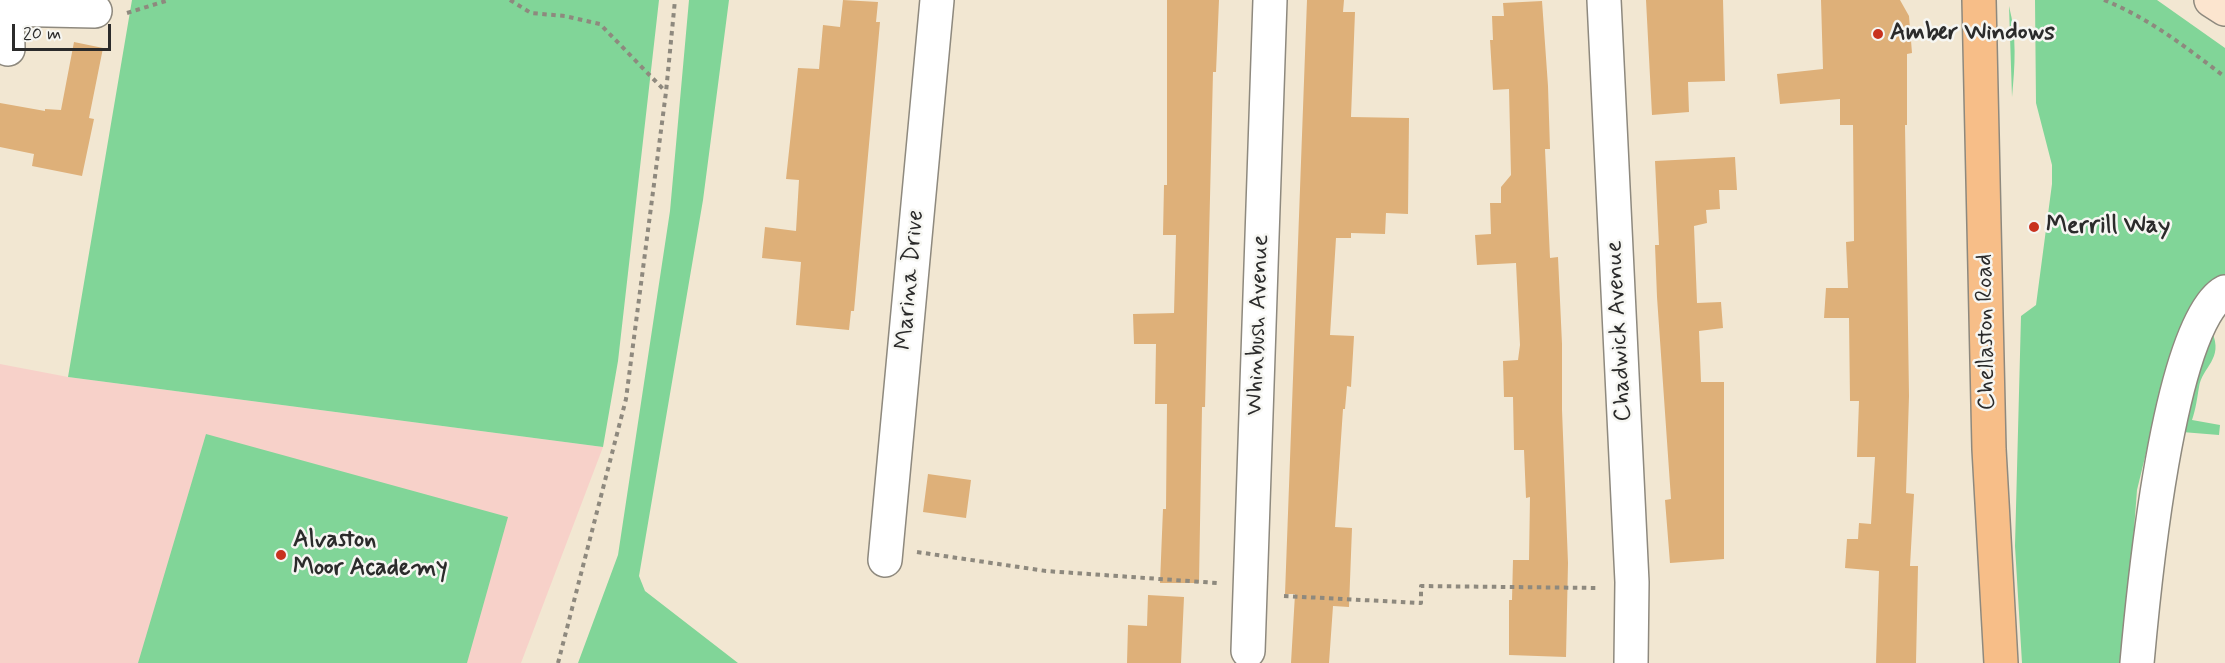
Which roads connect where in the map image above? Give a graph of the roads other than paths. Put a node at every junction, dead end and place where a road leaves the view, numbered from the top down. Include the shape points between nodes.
1 (937, 0) edge
2 (1270, 0) edge
3 (1604, 0) edge
4 (1979, 0) edge
5 (2211, 0) edge
6 (4, 9) edge
7 (2225, 9) edge
8 (95, 11) road end
9 (8, 49) dead end
10 (2225, 292) edge
11 (886, 554) road end
12 (1248, 651) dead end
13 (1632, 663) edge
14 (2001, 663) edge
15 (2137, 663) edge

1 - 11 street, Marina Drive
2 - 12 street, Whinbush Avenue
3 - 13 street, Chadwick Avenue via 1632,588
4 - 14 main road, Chellaston Road via 1989,449
5 - 7 street
6 - 8 street
6 - 9 street
10 - 15 street via 2217,296 2200,322 2182,372 2154,503

